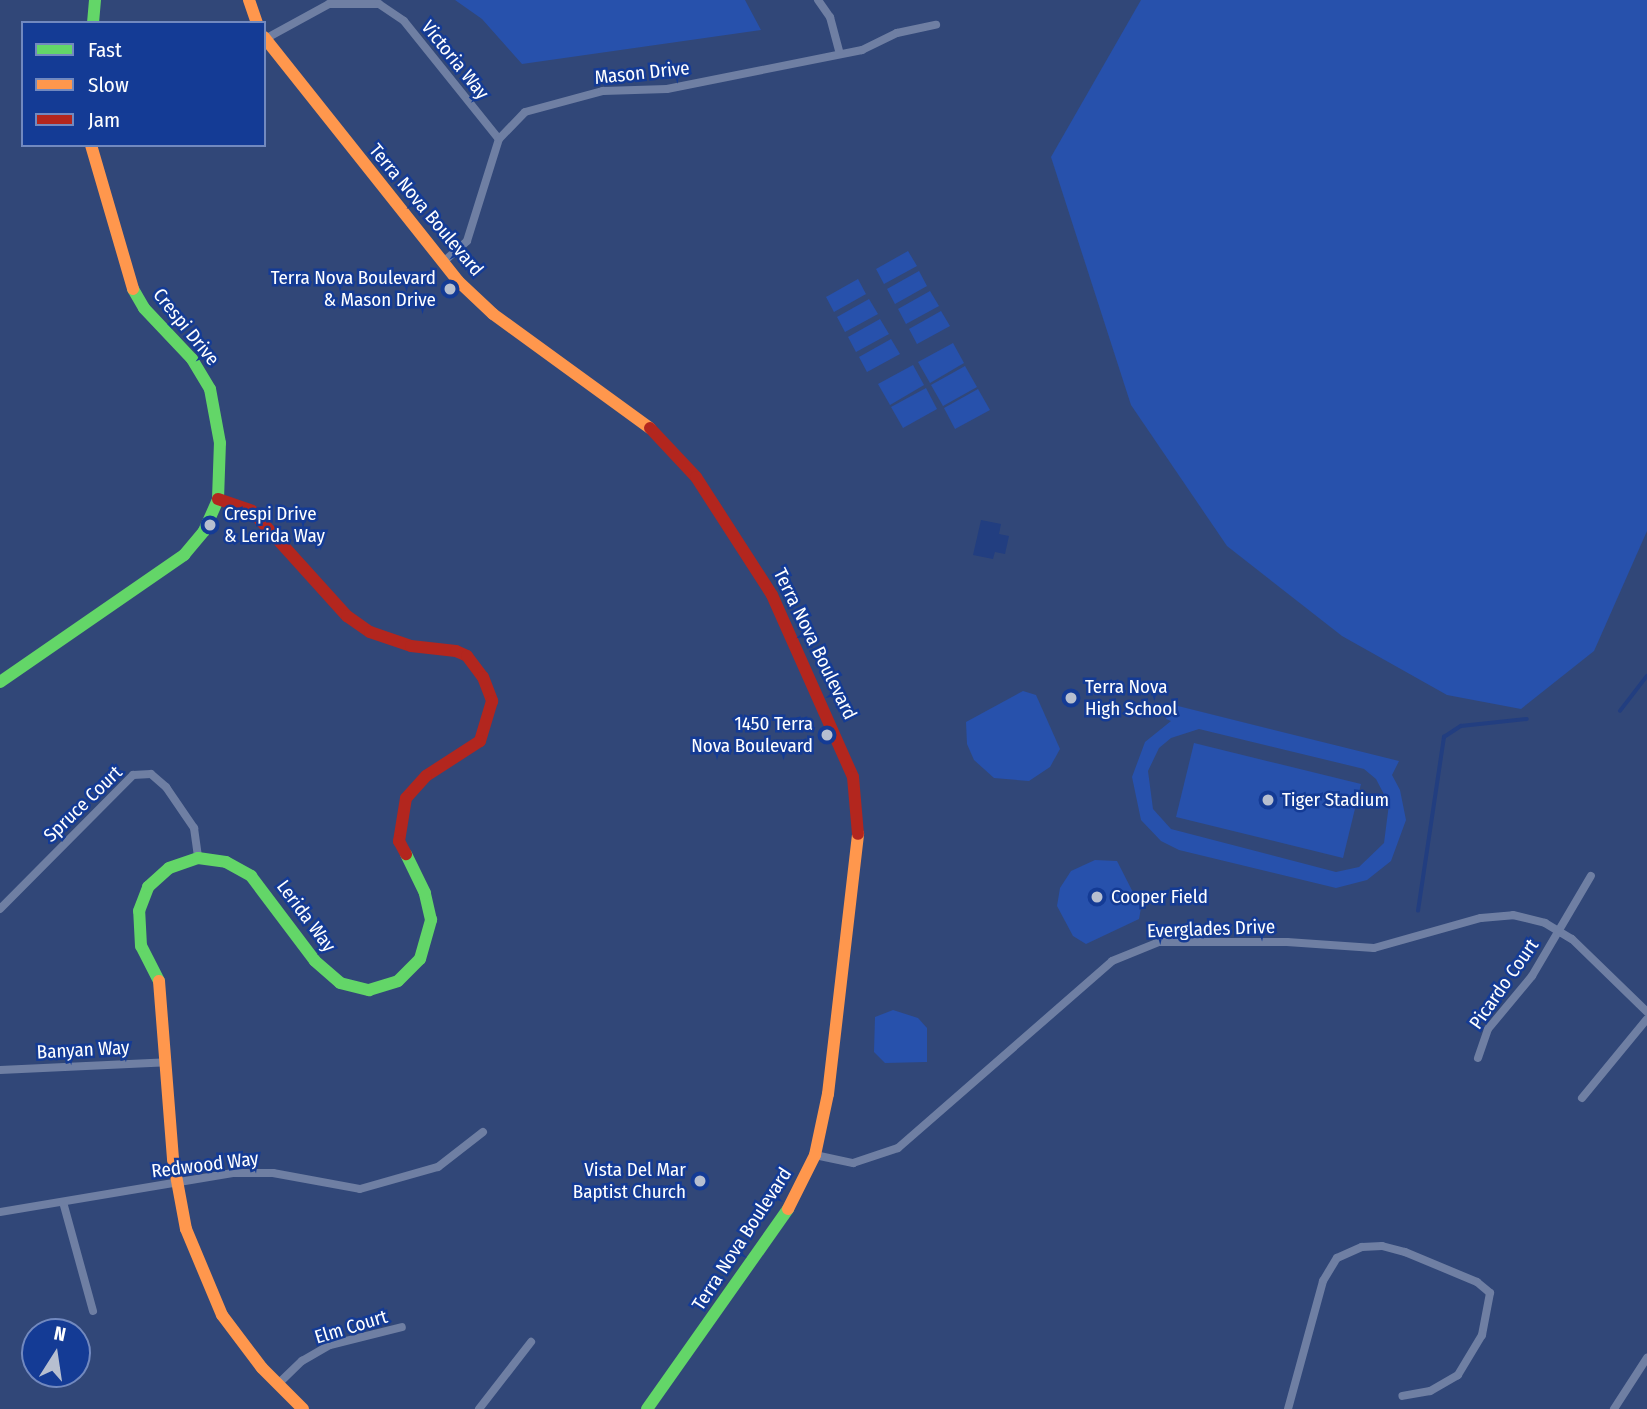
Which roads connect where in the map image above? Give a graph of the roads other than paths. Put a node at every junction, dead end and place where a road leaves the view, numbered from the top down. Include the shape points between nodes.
1 (95, 0) edge
2 (249, 0) edge
3 (818, 0) edge
4 (93, 21) edge
5 (256, 21) edge
6 (936, 24) dead end
7 (266, 37) edge
8 (266, 39) edge
9 (840, 54) junction
10 (499, 139) junction
11 (92, 147) edge
12 (442, 263) junction
13 (218, 499) junction
14 (0, 682) edge
15 (198, 858) junction
16 (1591, 876) dead end
17 (0, 909) edge
18 (1560, 931) junction
19 (1647, 1012) edge
20 (1647, 1019) edge
21 (1478, 1058) dead end
22 (167, 1062) junction
23 (0, 1070) edge
24 (1582, 1098) dead end
25 (483, 1132) dead end
26 (815, 1156) junction
27 (176, 1182) junction
28 (63, 1202) junction
29 (0, 1212) edge
30 (93, 1311) dead end
31 (402, 1327) dead end
32 (531, 1342) dead end
33 (1647, 1358) edge
34 (277, 1385) junction
35 (1402, 1396) dead end
36 (303, 1409) edge
37 (479, 1409) edge
38 (646, 1409) edge
39 (1288, 1409) edge
40 (1614, 1409) edge

1 - 4 street
2 - 5 street
3 - 9 street via 830,17
6 - 9 street, Mason Drive
7 - 10 street, Victoria Way via 329,4 379,4 404,22
8 - 12 street, Terra Nova Boulevard
9 - 10 street, Mason Drive via 667,89 618,89 552,101 525,112
10 - 12 street, Mason Drive via 471,232
11 - 13 street, Crespi Drive via 128,279 144,308 192,359 209,389 220,443
12 - 26 street, Terra Nova Boulevard via 493,314 644,422 688,467 760,572 840,739 857,797 859,840 827,1104
13 - 14 street, Crespi Drive via 204,531 184,555
13 - 15 street, Lerida Way via 252,511 347,616 370,632 467,656 484,677 491,709 480,741 426,776 405,798 399,841 425,893 430,933 420,959 391,985 369,990 340,983 315,961 251,876 226,862
15 - 17 street, Spruce Court via 194,828 166,787 151,774 133,775
15 - 22 street via 157,876 139,911 141,946 163,989
16 - 18 street, Picardo Court
18 - 19 street, Everglades Drive
18 - 21 street, Picardo Court via 1522,990 1488,1028
18 - 26 street, Everglades Drive via 1530,917 1497,915 1374,948 1287,942 1142,946 1112,961 1040,1020 898,1148 853,1163
20 - 24 street
22 - 23 street, Banyan Way
22 - 27 street
25 - 27 street, Redwood Way via 438,1167 360,1189 273,1173
26 - 38 street, Terra Nova Boulevard via 785,1214
27 - 28 street, Redwood Way
27 - 34 street via 186,1229 211,1293 247,1351
28 - 29 street, Redwood Way
28 - 30 street
31 - 34 street, Elm Court via 330,1345 302,1361
32 - 37 street
33 - 40 street
34 - 36 street
35 - 39 street via 1430,1391 1458,1374 1482,1335 1490,1293 1477,1282 1405,1252 1362,1247 1337,1258 1323,1281

